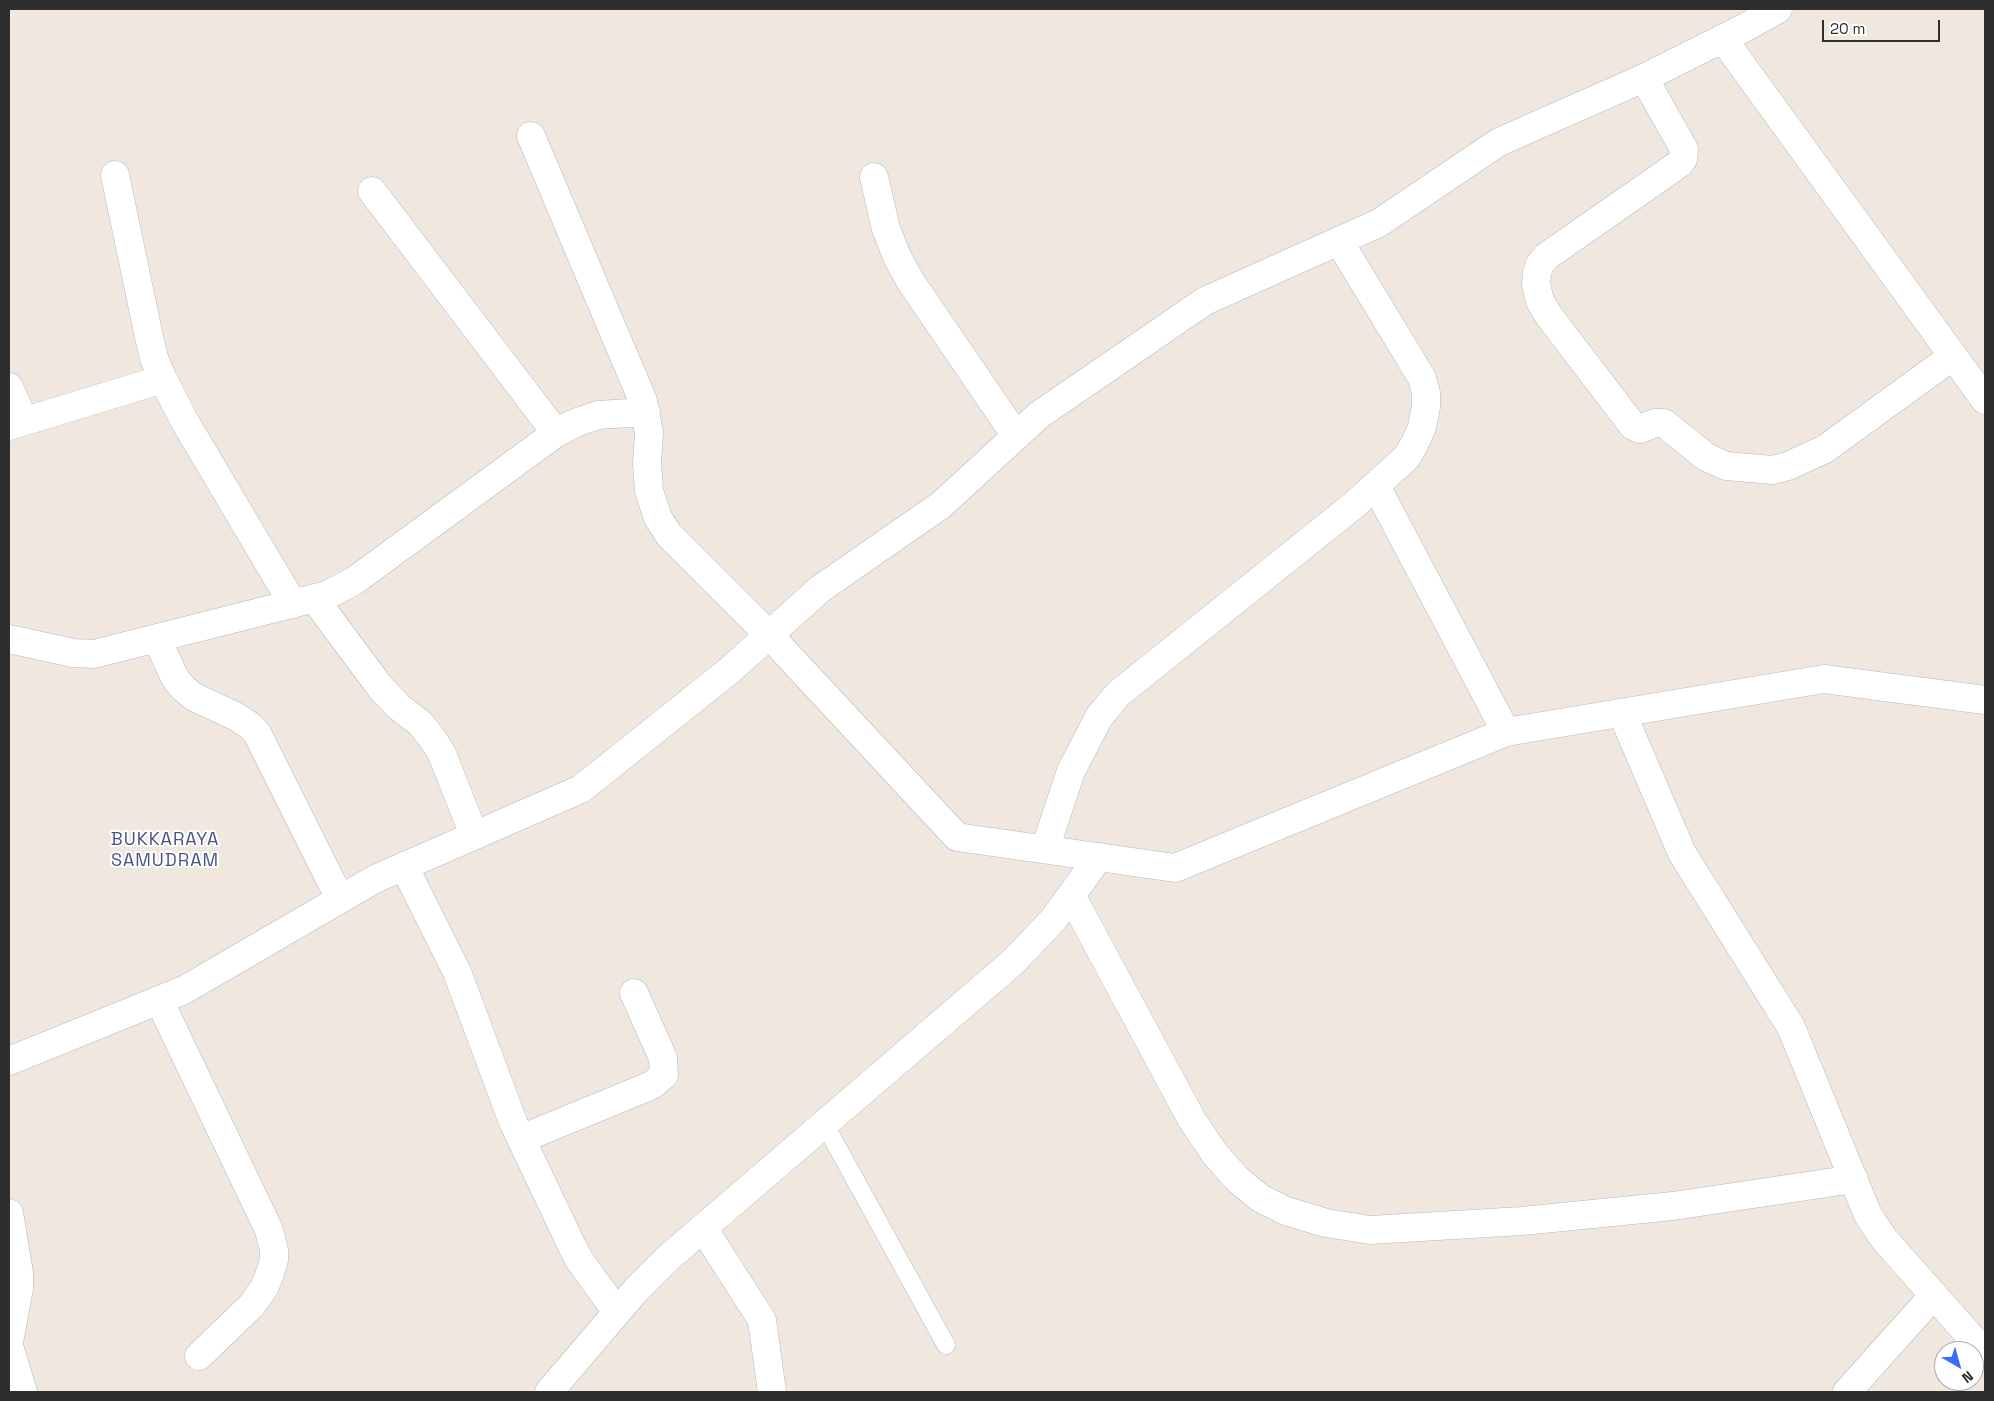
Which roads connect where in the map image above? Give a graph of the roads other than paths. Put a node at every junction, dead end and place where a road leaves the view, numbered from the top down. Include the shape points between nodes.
1 (1778, 9) edge
2 (1723, 39) junction
3 (1644, 78) junction
4 (531, 136) dead end
5 (115, 175) dead end
6 (874, 176) dead end
7 (372, 191) dead end
8 (1339, 241) junction
9 (1953, 356) junction
10 (163, 379) junction
11 (9, 387) edge
12 (1985, 400) edge
13 (646, 412) junction
14 (16, 423) edge
15 (556, 433) junction
16 (1016, 436) junction
17 (1376, 486) junction
18 (304, 601) junction
19 (769, 634) junction
20 (158, 638) junction
21 (9, 639) edge
22 (1985, 700) edge
23 (1622, 713) junction
24 (1506, 732) junction
25 (474, 835) junction
26 (1045, 849) junction
27 (1099, 857) junction
28 (404, 866) junction
29 (1071, 895) junction
30 (340, 899) junction
31 (634, 993) dead end
32 (159, 1000) junction
33 (9, 1061) edge
34 (824, 1123) junction
35 (521, 1138) junction
36 (1854, 1179) junction
37 (9, 1213) edge
38 (703, 1228) junction
39 (1934, 1295) junction
40 (12, 1310) edge
41 (617, 1312) junction
42 (9, 1342) edge
43 (9, 1346) edge
44 (946, 1346) dead end
45 (1985, 1354) edge
46 (199, 1356) dead end
47 (23, 1392) edge
48 (549, 1392) edge
49 (772, 1392) edge
50 (1847, 1392) edge

1 - 2 street
2 - 3 street
2 - 9 street
3 - 8 street via 1499,142 1378,223
3 - 9 street via 1684,149 1683,159 1547,256 1536,273 1540,301 1633,426 1640,429 1664,423 1706,457 1726,466 1773,470 1825,449
4 - 13 street
5 - 10 street via 149,337
6 - 16 street via 886,229 898,259
7 - 15 street
8 - 16 street via 1205,301 1039,415
8 - 17 street via 1422,378 1426,393 1422,427 1415,443 1407,457
9 - 12 street
10 - 14 street
10 - 18 street via 185,422
11 - 14 street
13 - 15 street via 598,415
13 - 19 street via 649,491 658,518 669,535
15 - 18 street via 354,581 340,590
16 - 19 street via 940,505 820,589
17 - 24 street
17 - 26 street via 1118,694 1099,717 1078,756
18 - 20 street
18 - 25 street via 380,687 431,737 442,754
19 - 25 street via 730,670 581,789
19 - 26 street via 958,837
20 - 21 street via 94,654 73,653
20 - 30 street via 175,678 183,688 194,697 242,720 257,733
22 - 23 street via 1824,679
23 - 24 street
23 - 36 street via 1682,853 1791,1027
24 - 27 street via 1175,868
25 - 28 street
26 - 27 street
27 - 29 street
28 - 30 street
28 - 35 street via 456,972
29 - 34 street via 1053,920 1013,962
29 - 36 street via 1192,1120 1215,1154 1260,1198 1286,1211 1326,1223 1370,1230 1503,1222 1673,1206
30 - 32 street via 184,990
31 - 35 street via 663,1058 664,1075 652,1085
32 - 33 street
32 - 46 street via 269,1230 274,1250 270,1276 260,1294
34 - 38 street
34 - 44 lane
35 - 41 street via 576,1254
36 - 39 street via 1876,1228
37 - 40 street via 19,1273 19,1288
38 - 41 street via 668,1258
38 - 49 street via 762,1320
39 - 45 street
39 - 50 street
40 - 42 street
41 - 48 street
43 - 47 street

